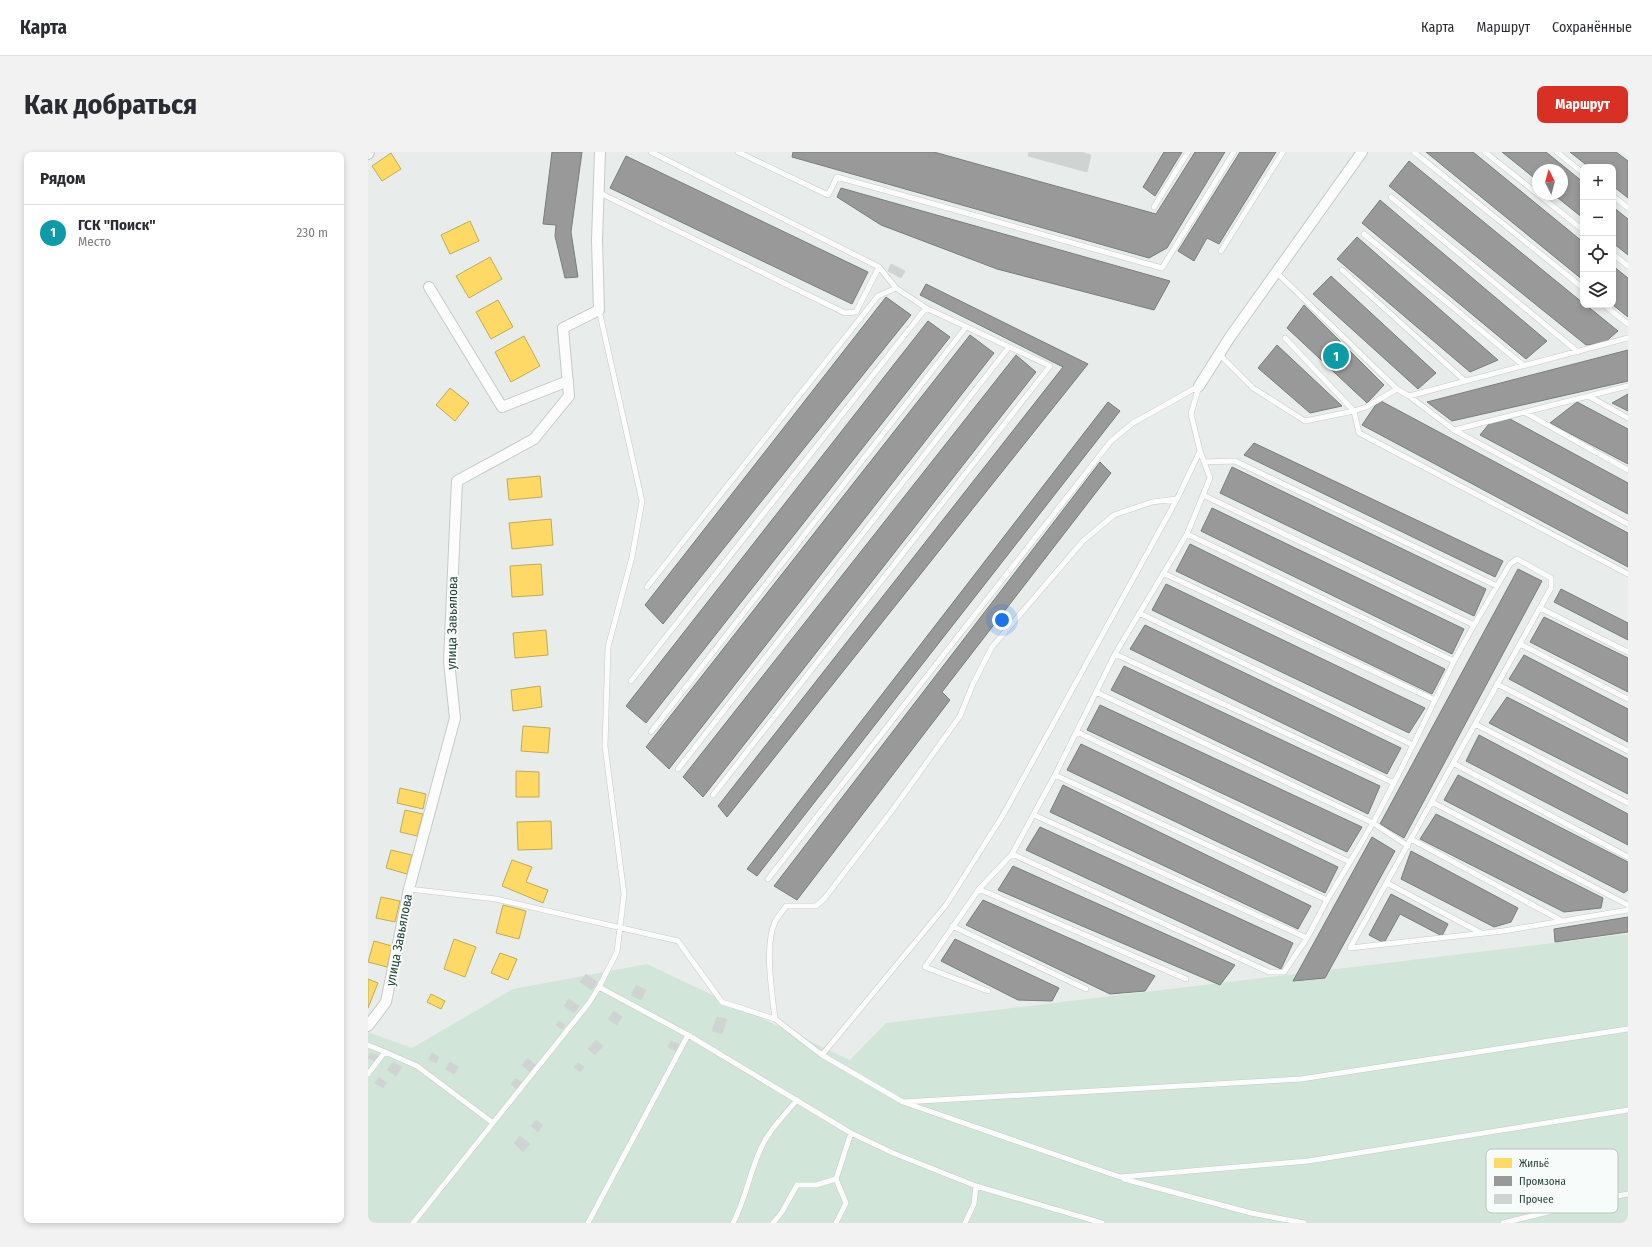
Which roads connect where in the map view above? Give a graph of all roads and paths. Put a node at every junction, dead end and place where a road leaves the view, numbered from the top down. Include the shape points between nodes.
1 (600, 152) edge
2 (651, 152) edge
3 (738, 152) edge
4 (1188, 152) edge
5 (1234, 152) edge
6 (1283, 152) edge
7 (1362, 152) edge
8 (1414, 152) edge
9 (1485, 152) edge
10 (1557, 152) edge
11 (1580, 171) edge
12 (600, 193) junction
13 (1390, 197) dead end
14 (1616, 198) edge
15 (1154, 207) dead end
16 (1628, 208) edge
17 (1580, 228) edge
18 (1364, 234) dead end
19 (1221, 251) dead end
20 (1616, 256) edge
21 (1628, 266) edge
22 (879, 267) junction
23 (1342, 270) dead end
24 (1276, 272) junction
25 (1580, 286) edge
26 (430, 287) dead end
27 (896, 288) junction
28 (926, 308) junction
29 (1608, 308) edge
30 (599, 310) junction
31 (1628, 324) edge
32 (966, 327) junction
33 (1285, 338) dead end
34 (1628, 338) edge
35 (1009, 347) junction
36 (1578, 352) junction
37 (1219, 354) junction
38 (1523, 365) junction
39 (568, 381) junction
40 (1465, 381) junction
41 (1199, 386) junction
42 (1628, 386) edge
43 (1397, 389) junction
44 (1409, 396) junction
45 (1590, 397) junction
46 (1354, 411) junction
47 (1524, 412) junction
48 (1628, 418) edge
49 (1454, 430) junction
50 (1200, 451) junction
51 (1204, 462) junction
52 (1628, 470) edge
53 (1204, 495) junction
54 (1177, 499) junction
55 (1628, 524) edge
56 (1186, 534) junction
57 (1163, 573) junction
58 (1628, 574) edge
59 (1497, 586) junction
60 (647, 587) dead end
61 (1540, 608) junction
62 (1140, 613) junction
63 (1474, 624) junction
64 (1520, 644) junction
65 (1628, 652) edge
66 (1115, 654) junction
67 (1454, 661) junction
68 (632, 681) dead end
69 (1497, 684) junction
70 (1096, 692) junction
71 (1628, 699) edge
72 (1435, 700) junction
73 (1475, 724) junction
74 (650, 732) dead end
75 (1077, 732) junction
76 (1413, 745) junction
77 (1628, 751) edge
78 (1453, 764) junction
79 (678, 769) dead end
80 (1055, 775) junction
81 (1394, 783) junction
82 (713, 796) dead end
83 (1432, 802) junction
84 (1628, 803) edge
85 (1034, 815) junction
86 (1373, 823) junction
87 (1412, 839) junction
88 (1408, 846) junction
89 (1012, 854) junction
90 (1628, 857) edge
91 (1350, 862) junction
92 (768, 879) dead end
93 (1387, 883) junction
94 (409, 889) junction
95 (979, 889) junction
96 (1327, 900) junction
97 (1628, 905) edge
98 (1628, 910) edge
99 (1562, 921) junction
100 (952, 926) junction
101 (620, 927) junction
102 (1482, 934) junction
103 (1307, 938) junction
104 (1186, 979) dead end
105 (599, 987) junction
106 (1086, 989) dead end
107 (988, 991) dead end
108 (775, 1018) junction
109 (368, 1026) edge
110 (1628, 1029) edge
111 (688, 1035) junction
112 (368, 1045) edge
113 (385, 1052) junction
114 (822, 1055) junction
115 (368, 1074) edge
116 (797, 1100) junction
117 (903, 1102) junction
118 (1628, 1110) edge
119 (493, 1124) junction
120 (851, 1133) junction
121 (1120, 1178) junction
122 (836, 1179) junction
123 (976, 1186) junction
124 (1628, 1194) edge
125 (1618, 1195) edge
126 (1542, 1213) edge
127 (1084, 1220) edge
128 (413, 1223) edge
129 (588, 1223) edge
130 (733, 1223) edge
131 (773, 1223) edge
132 (836, 1223) edge
133 (965, 1223) edge
134 (1102, 1223) edge
135 (1304, 1223) edge
136 (1503, 1223) edge

1 - 12 street
2 - 22 lane
3 - 5 lane via 828,195 837,177 1162,268
4 - 15 lane
6 - 19 lane
7 - 24 street
8 - 25 lane
9 - 17 lane
10 - 11 lane
12 - 22 lane via 845,313 856,312
12 - 30 street via 597,240
13 - 36 lane
14 - 16 lane
18 - 38 lane
20 - 21 lane
22 - 27 lane
23 - 40 lane
24 - 37 street
24 - 43 lane
26 - 39 street via 502,407
27 - 28 lane
27 - 60 lane via 878,296
28 - 32 lane
28 - 68 lane
29 - 31 lane
30 - 39 street, улица Завьялова via 564,328
30 - 101 lane via 642,502 632,557 608,647 605,746 624,894
32 - 35 lane
32 - 74 lane
33 - 46 lane
34 - 36 lane
35 - 79 lane
35 - 82 lane via 1050,366
36 - 38 lane
37 - 41 street
37 - 46 lane via 1253,388 1304,421
38 - 40 lane
39 - 94 street, улица Завьялова via 569,396 534,439 457,482 449,662 455,718
40 - 44 lane
41 - 50 lane via 1191,414
41 - 92 lane via 1133,423 1111,441
42 - 45 lane
43 - 44 lane
43 - 46 lane
44 - 49 lane
45 - 47 lane
45 - 48 lane
46 - 58 lane via 1359,433
47 - 49 lane
47 - 52 lane
49 - 55 lane
50 - 51 lane
50 - 54 lane
51 - 53 lane via 1210,478
51 - 59 lane via 1235,461
53 - 56 lane
53 - 63 lane
54 - 108 lane via 1152,502 1114,515 1083,541 992,648 960,716 824,899 816,906 786,906 775,922 770,943
54 - 114 lane via 1002,815 946,905
56 - 57 lane
56 - 67 lane
57 - 62 lane
57 - 72 lane
59 - 61 lane via 1510,564 1517,559 1551,578 1551,588
59 - 63 lane
61 - 64 lane
61 - 65 lane
62 - 66 lane
62 - 76 lane
63 - 67 lane
64 - 69 lane
64 - 71 lane
66 - 70 lane
66 - 81 lane
67 - 72 lane
69 - 73 lane
69 - 77 lane
70 - 75 lane
70 - 86 lane
72 - 76 lane
73 - 78 lane
73 - 84 lane
75 - 80 lane
75 - 91 lane
76 - 81 lane
78 - 83 lane
78 - 90 lane
80 - 85 lane
80 - 96 lane
81 - 86 lane
83 - 87 lane
83 - 97 lane
85 - 89 lane
85 - 103 lane
86 - 88 lane
86 - 91 lane
87 - 88 lane
87 - 99 lane
88 - 93 lane
89 - 95 lane
89 - 103 lane via 1269,972 1284,972
91 - 96 lane
93 - 102 lane
93 - 102 lane via 1350,948
94 - 101 lane via 496,899
94 - 109 street, улица Завьялова via 386,1002
95 - 100 lane
95 - 104 lane
96 - 103 lane
98 - 99 lane
99 - 102 lane
100 - 106 lane
100 - 107 lane via 924,967
101 - 105 lane via 617,952
101 - 108 lane via 678,941 722,1002
105 - 111 lane
105 - 119 lane via 589,1004
108 - 114 lane
110 - 117 lane via 1301,1079
111 - 116 lane
111 - 129 lane
112 - 113 lane
113 - 115 lane
113 - 119 lane via 418,1066
114 - 117 lane
116 - 120 lane
116 - 130 lane via 765,1141
117 - 121 lane
118 - 121 lane via 1308,1161
119 - 128 lane
120 - 122 lane
120 - 123 lane via 893,1153
121 - 135 lane via 1252,1213
122 - 131 lane via 816,1185 797,1185
122 - 132 lane via 846,1203
123 - 127 lane
123 - 133 lane via 974,1204
124 - 125 lane
126 - 136 lane
127 - 134 lane

